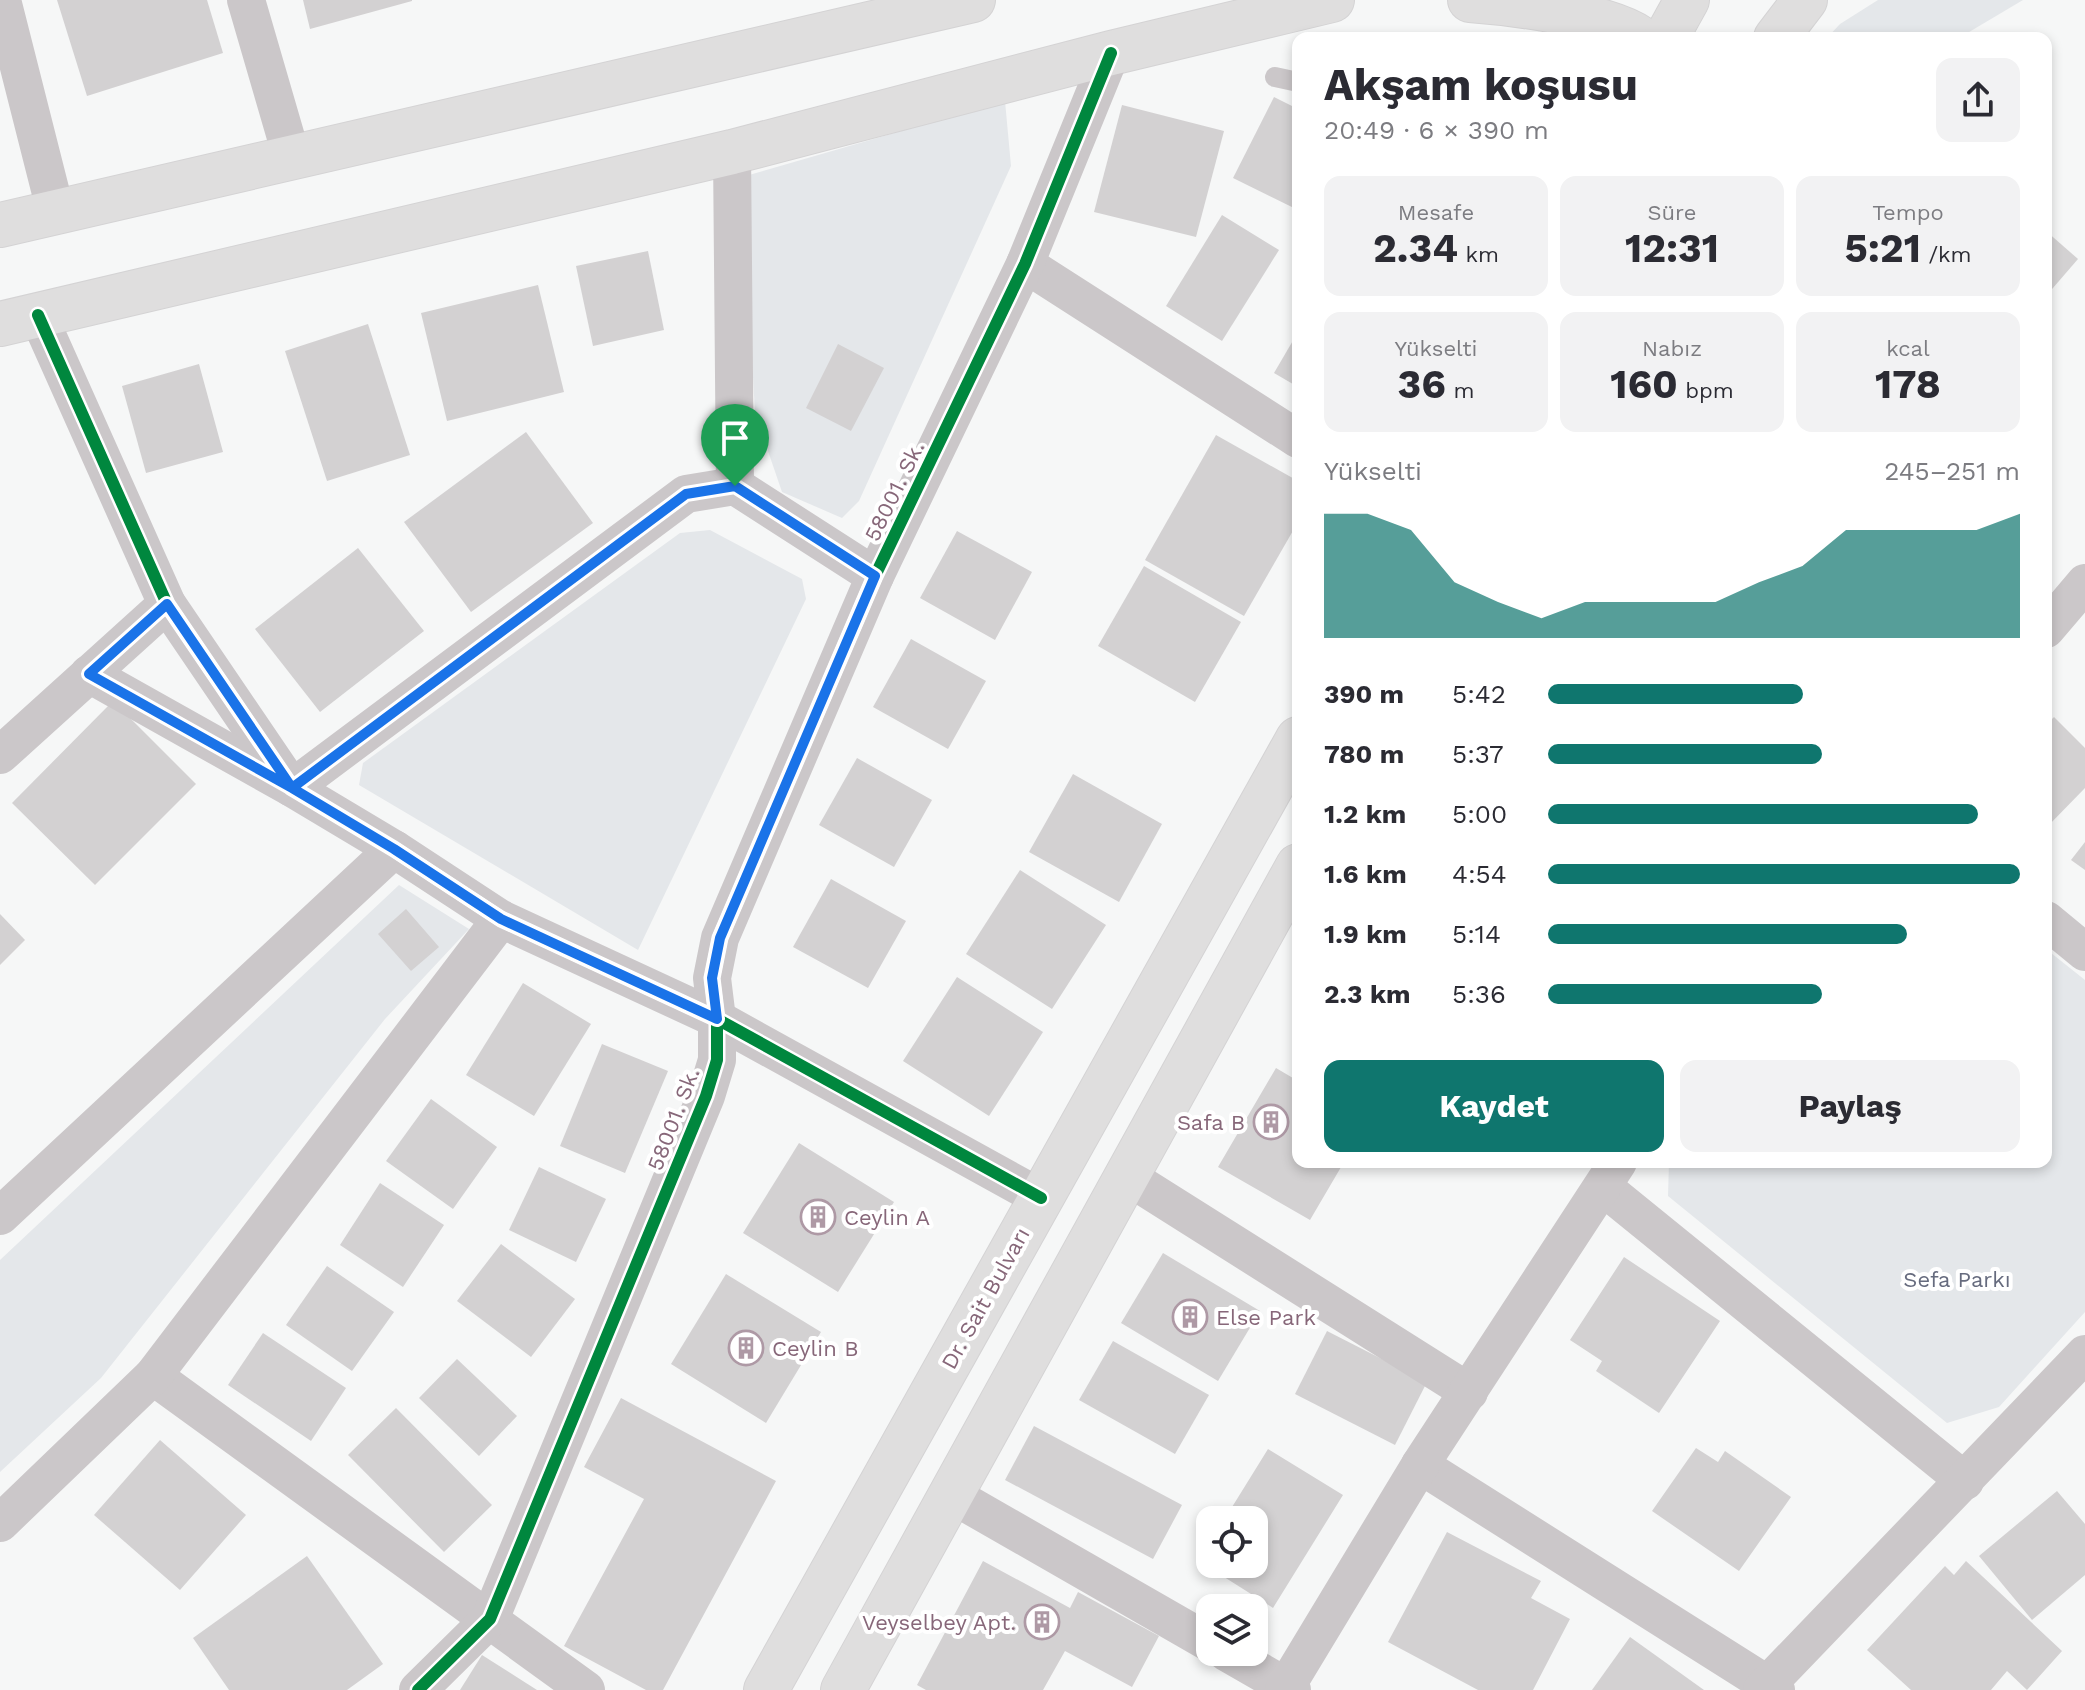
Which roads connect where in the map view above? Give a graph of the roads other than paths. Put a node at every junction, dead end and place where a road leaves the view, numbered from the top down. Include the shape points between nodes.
1 (2, 0) edge
2 (246, 0) edge
3 (973, 0) edge
4 (1332, 0) edge
5 (1470, 0) edge
6 (1687, 0) edge
7 (1805, 0) edge
8 (1624, 32) edge
9 (1669, 32) edge
10 (1781, 32) edge
11 (1111, 53) junction
12 (1275, 77) dead end
13 (1292, 81) edge
14 (732, 152) junction
15 (292, 158) junction
16 (56, 213) junction
17 (0, 225) edge
18 (1025, 264) junction
19 (19, 319) edge
20 (1292, 435) edge
21 (735, 486) junction
22 (875, 576) junction
23 (2085, 583) edge
24 (167, 604) junction
25 (2052, 622) edge
26 (89, 674) junction
27 (1292, 750) edge
28 (0, 755) edge
29 (292, 788) junction
30 (394, 849) junction
31 (1292, 877) edge
32 (501, 919) junction
33 (2052, 925) edge
34 (2085, 952) edge
35 (717, 1019) junction
36 (1611, 1174) edge
37 (1125, 1175) junction
38 (1041, 1198) junction
39 (0, 1216) edge
40 (2085, 1354) edge
41 (153, 1376) junction
42 (1469, 1392) junction
43 (1420, 1465) junction
44 (1965, 1481) junction
45 (952, 1495) junction
46 (0, 1523) edge
47 (490, 1619) junction
48 (1196, 1635) edge
49 (1249, 1666) edge
50 (1769, 1687) edge
51 (1287, 1689) edge
52 (418, 1690) edge
53 (586, 1690) edge
54 (766, 1690) edge
55 (843, 1690) edge

1 - 16 street
2 - 15 street
3 - 15 main road
4 - 11 main road
5 - 8 main road via 1585,17
6 - 9 main road
7 - 10 main road
11 - 14 main road
11 - 18 street, 58001. Sk.
12 - 13 lane
14 - 19 main road
14 - 21 street
15 - 16 main road
16 - 17 main road
18 - 20 street
18 - 22 street, 58001. Sk.
19 - 24 street
21 - 22 street
21 - 29 street via 686,494
22 - 35 street, 58001. Sk. via 720,938 712,978
23 - 25 street
24 - 26 street
24 - 29 street
26 - 28 street
26 - 29 street
27 - 38 main road, Dr. Sait Bulvarı
29 - 30 street
30 - 32 street
30 - 39 street
31 - 37 main road
32 - 35 street
32 - 41 street
33 - 34 street
35 - 38 street
35 - 47 street, 58001. Sk. via 717,1060 706,1096
36 - 42 street
36 - 44 street
37 - 42 street
37 - 45 main road
38 - 54 main road, Dr. Sait Bulvarı
40 - 44 street
41 - 46 street
41 - 47 street
42 - 43 street
43 - 50 street
43 - 51 street
44 - 50 street
45 - 48 street
45 - 55 main road
47 - 52 street, 58001. Sk.
47 - 53 street
49 - 51 street

